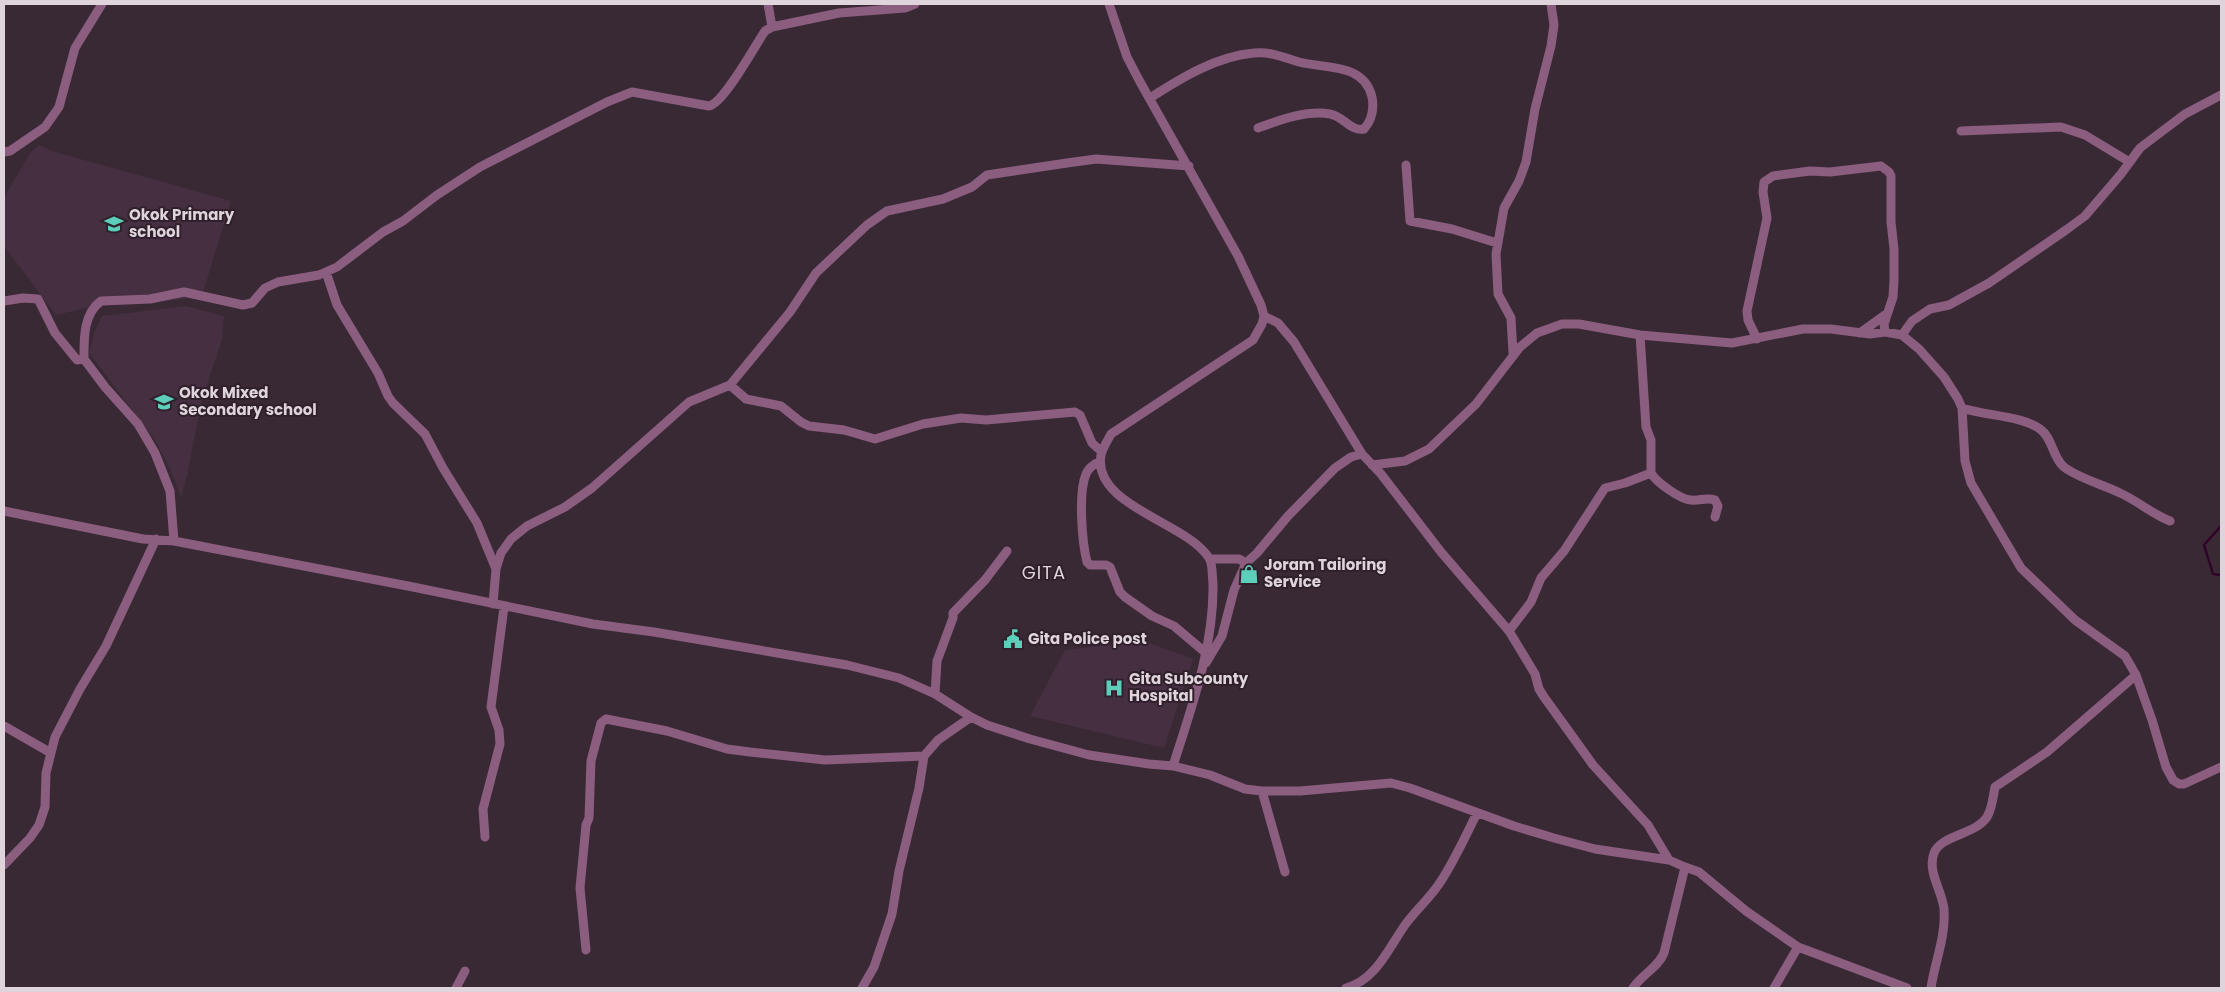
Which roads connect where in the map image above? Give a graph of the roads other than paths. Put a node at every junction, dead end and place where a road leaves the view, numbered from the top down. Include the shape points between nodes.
1 (102, 4) edge
2 (768, 4) edge
3 (915, 4) edge
4 (1108, 4) edge
5 (1551, 4) edge
6 (772, 27) junction
7 (2221, 94) edge
8 (1150, 98) junction
9 (1258, 128) dead end
10 (1962, 131) dead end
11 (4, 152) edge
12 (2128, 161) junction
13 (1406, 165) dead end
14 (1188, 166) junction
15 (1497, 243) junction
16 (326, 272) junction
17 (4, 301) edge
18 (1885, 315) junction
19 (1264, 316) junction
20 (1885, 332) junction
21 (1860, 333) junction
22 (1902, 334) junction
23 (1640, 335) junction
24 (1757, 339) junction
25 (1513, 354) junction
26 (84, 359) junction
27 (730, 384) junction
28 (1962, 408) junction
29 (1362, 454) junction
30 (1101, 457) junction
31 (1372, 465) junction
32 (1651, 473) junction
33 (4, 511) edge
34 (1715, 516) dead end
35 (2170, 521) dead end
36 (156, 539) junction
37 (174, 541) junction
38 (1007, 551) dead end
39 (1210, 559) junction
40 (1246, 563) junction
41 (496, 569) junction
42 (493, 604) junction
43 (504, 606) junction
44 (1509, 631) junction
45 (1206, 653) junction
46 (1202, 669) junction
47 (2136, 675) junction
48 (935, 694) junction
49 (971, 717) junction
50 (4, 726) edge
51 (51, 753) junction
52 (924, 756) junction
53 (1173, 766) junction
54 (2221, 767) edge
55 (1262, 791) junction
56 (1477, 813) junction
57 (485, 837) dead end
58 (1669, 860) junction
59 (4, 865) edge
60 (1685, 867) junction
61 (1285, 872) dead end
62 (1798, 947) junction
63 (586, 950) dead end
64 (465, 972) dead end
65 (456, 988) edge
66 (862, 988) edge
67 (1346, 988) edge
68 (1633, 988) edge
69 (1774, 988) edge
70 (1907, 988) edge
71 (1932, 988) edge

1 - 11 street via 74,48 59,107 45,127
2 - 6 street
3 - 6 street via 905,8 839,13
4 - 8 street via 1127,57
5 - 15 street via 1554,26 1551,46 1526,162 1504,208
6 - 16 street via 765,31 715,105 632,92 607,102 480,167
7 - 12 street via 2172,122
8 - 9 street via 1204,68 1256,52 1342,68 1369,86 1374,106 1364,130 1356,129 1336,116 1316,113 1286,118
8 - 14 street
10 - 12 street via 2061,127 2085,135
12 - 22 street via 2085,216 1989,283 1950,305 1930,309 1912,321
13 - 15 street via 1410,221 1452,229
14 - 19 street via 1238,256 1262,304
14 - 27 street via 1096,159 1067,163 987,175 972,187 943,198 887,211 866,224 816,273 784,319
15 - 25 street via 1498,294 1511,318
16 - 26 street via 278,282 265,288 252,304 243,305 184,292 102,301 96,305 84,329
16 - 41 street via 337,305 378,373 388,396 425,434 477,523
17 - 26 street via 38,299 55,333 77,360
18 - 20 street
18 - 21 street
18 - 24 street via 1893,297 1894,280 1890,172 1880,166 1773,176 1764,182 1767,218 1747,311
19 - 29 street via 1278,323 1294,342
19 - 30 street via 1253,340 1112,434
20 - 21 street
20 - 22 street
21 - 24 street via 1803,329
22 - 28 street via 1944,377
23 - 24 street via 1732,343
23 - 25 street via 1562,324 1537,333
23 - 32 street via 1646,428 1652,440
25 - 31 street via 1476,404 1429,449 1405,461
26 - 37 street via 138,424 155,453 170,491
27 - 30 street via 746,399 781,406 809,426 844,430 875,439 923,424 961,418 986,420 1075,412
27 - 41 street via 689,402 592,488 565,507 527,526 501,553
28 - 35 street via 2040,429 2058,461 2066,468 2121,493 2156,516
28 - 47 street via 1965,461 1971,484 2020,568 2075,620 2125,656
29 - 31 street
29 - 40 street via 1351,457 1336,468
30 - 39 street via 1106,479 1133,507 1182,534 1202,548
30 - 45 street via 1086,474 1083,490 1082,529 1087,562 1110,567 1125,597 1152,616 1174,626
31 - 44 street
32 - 34 street via 1660,483 1689,500 1715,500 1718,506
32 - 44 street via 1605,488 1564,551 1541,578 1531,602
33 - 36 street
36 - 37 street
36 - 51 street via 106,646 55,737
37 - 42 street
38 - 48 street via 953,613 938,660
39 - 40 street via 1239,559
39 - 45 street via 1212,615
40 - 46 street via 1234,590 1222,636
41 - 42 street
42 - 43 street
43 - 48 street via 593,624 847,665 899,678
43 - 57 street via 491,706 500,730 500,744 483,810
44 - 58 street via 1535,674 1544,697 1593,765 1648,825
45 - 46 street
46 - 53 street
47 - 54 street via 2173,780 2184,784
47 - 71 street via 2047,752 1995,787 1988,816 1982,823 1935,850 1932,863 1934,880 1943,906 1945,927
48 - 49 street
49 - 52 street via 938,740
49 - 53 street via 1022,736 1090,755
50 - 51 street
51 - 59 street via 46,773 45,807 39,825
52 - 63 street via 825,760 758,753 727,749 667,731 606,719 599,729 591,761 589,818 580,888
52 - 66 street via 892,914 874,967
53 - 55 street via 1210,775 1244,789
55 - 56 street via 1336,789 1391,783
55 - 61 street
56 - 58 street via 1595,849
56 - 67 street via 1440,884 1363,981
58 - 60 street
60 - 62 street via 1699,872 1746,911
60 - 68 street via 1664,953 1660,962
62 - 69 street
62 - 70 street
64 - 65 street

